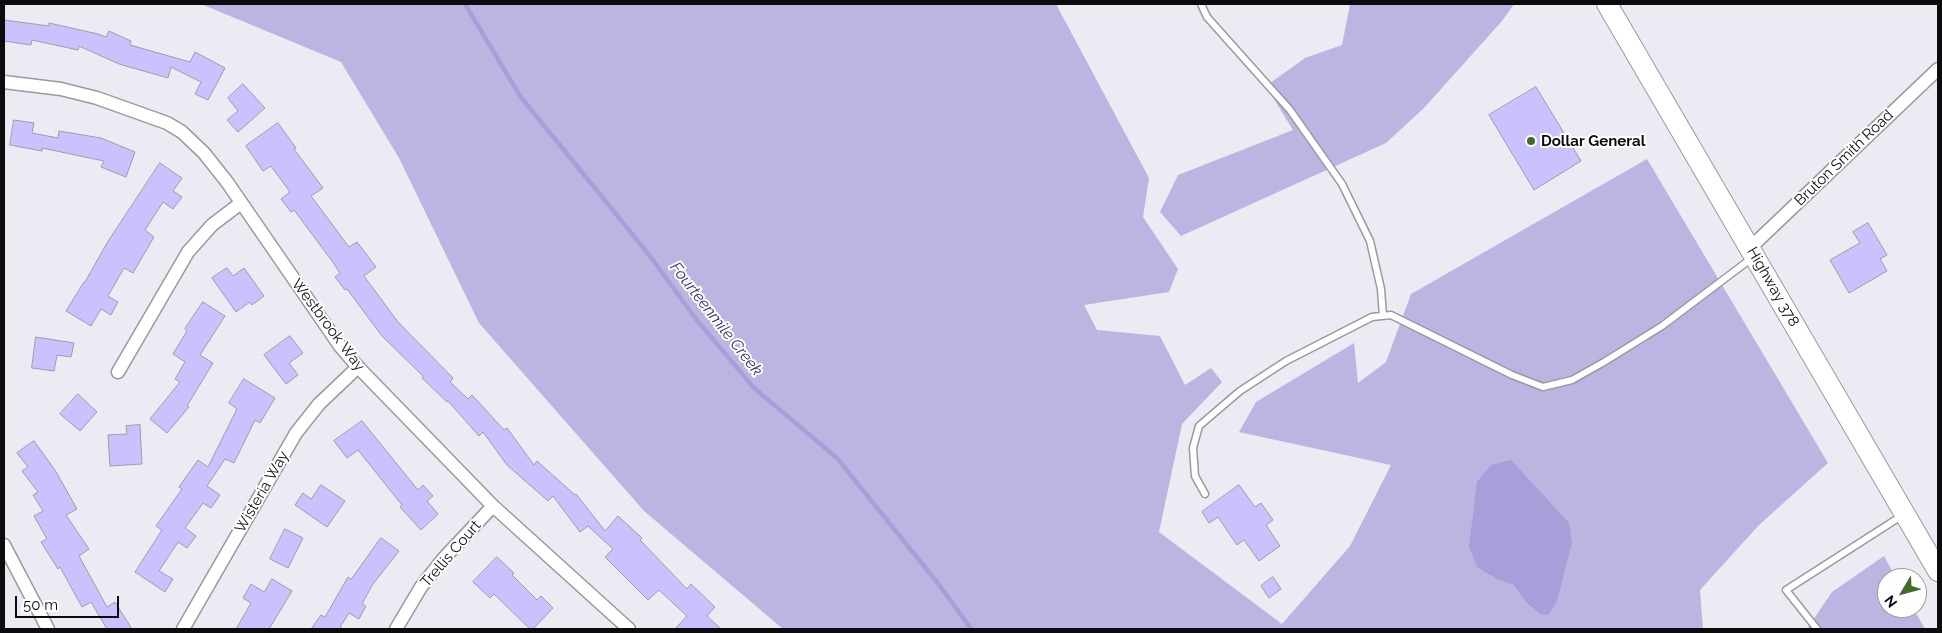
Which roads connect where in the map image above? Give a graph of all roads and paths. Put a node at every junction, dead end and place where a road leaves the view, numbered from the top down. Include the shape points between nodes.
1 (1201, 4) edge
2 (1607, 4) edge
3 (1938, 68) edge
4 (4, 82) edge
5 (241, 203) junction
6 (1752, 252) junction
7 (1383, 316) junction
8 (358, 367) junction
9 (118, 372) dead end
10 (1205, 494) dead end
11 (493, 506) junction
12 (1905, 514) junction
13 (4, 545) edge
14 (1938, 571) edge
15 (48, 629) edge
16 (183, 629) edge
17 (396, 629) edge
18 (629, 629) edge
19 (1817, 629) edge

1 - 7 lane via 1207,17 1290,110 1342,184 1370,241 1382,290
2 - 6 main road, Highway 378
3 - 6 street, Bruton Smith Road
4 - 5 street, Westbrook Way via 62,89 166,123 182,132 204,153
5 - 8 street, Westbrook Way
5 - 9 street via 212,225 188,252
6 - 7 lane via 1662,326 1572,380 1544,387 1512,375 1391,315
6 - 12 main road, Highway 378
7 - 10 lane via 1372,317 1286,361 1240,391 1199,426 1193,448 1195,476
8 - 11 street, Westbrook Way
8 - 16 street, Wisteria Way via 319,404 296,433
11 - 17 street, Trellis Court via 421,587
11 - 18 street, Westbrook Way
12 - 14 main road, Highway 378
12 - 19 lane via 1786,590
13 - 15 street

